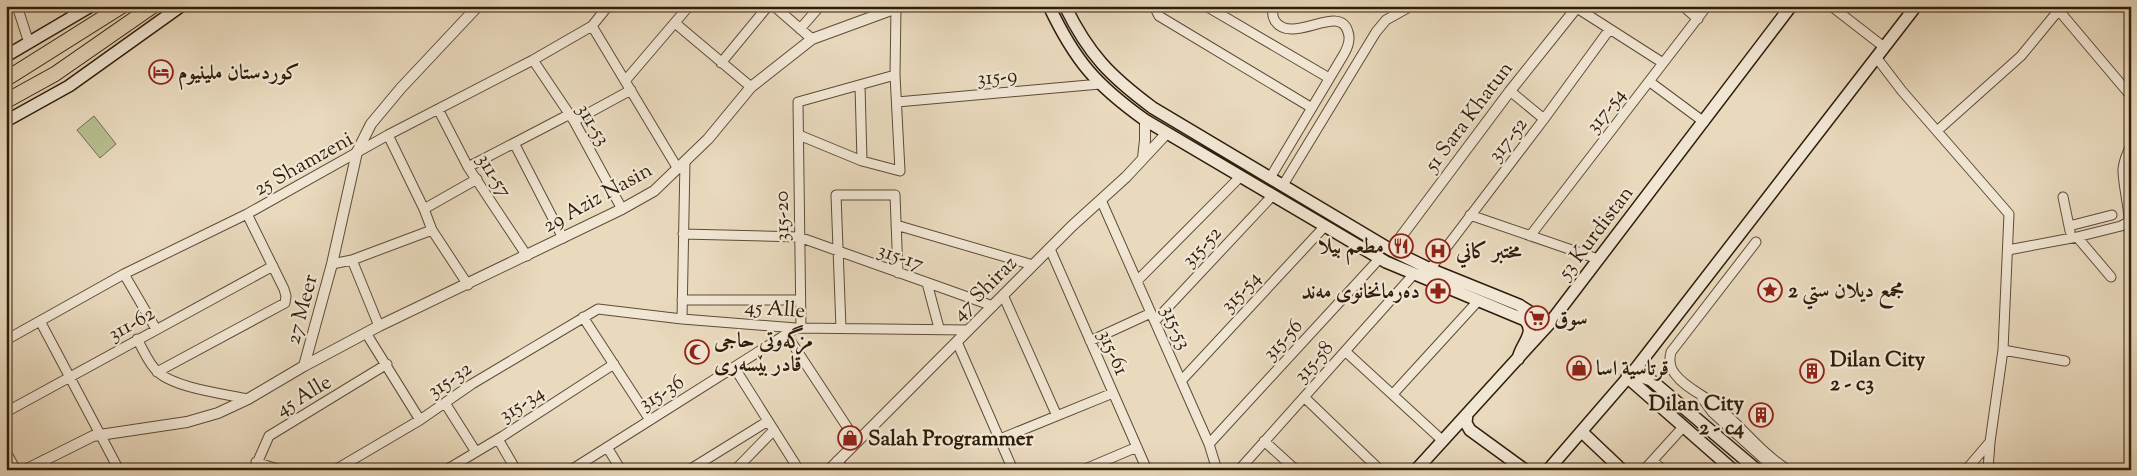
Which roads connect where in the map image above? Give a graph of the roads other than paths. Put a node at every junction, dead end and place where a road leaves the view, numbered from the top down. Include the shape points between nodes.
1 (16, 6) edge
2 (91, 6) edge
3 (122, 6) edge
4 (153, 6) edge
5 (181, 6) edge
6 (478, 6) edge
7 (608, 6) edge
8 (689, 6) edge
9 (768, 6) edge
10 (774, 6) edge
11 (820, 6) edge
12 (1049, 6) edge
13 (1065, 6) edge
14 (1154, 6) edge
15 (1206, 6) edge
16 (1274, 6) edge
17 (1411, 6) edge
18 (1684, 6) edge
19 (1707, 6) edge
20 (1791, 6) edge
21 (1831, 6) edge
22 (1916, 6) edge
23 (2070, 6) edge
24 (899, 7) edge
25 (1577, 7) edge
26 (2057, 8) edge
27 (1698, 19) junction
28 (675, 23) junction
29 (592, 26) junction
30 (800, 29) junction
31 (1609, 30) junction
32 (812, 38) junction
33 (69, 40) junction
34 (29, 43) junction
35 (1884, 47) junction
36 (6, 56) edge
37 (44, 56) junction
38 (81, 56) junction
39 (1876, 57) junction
40 (533, 60) junction
41 (721, 63) junction
42 (1663, 63) junction
43 (55, 74) junction
44 (895, 75) junction
45 (1329, 78) junction
46 (6, 79) edge
47 (626, 81) junction
48 (1650, 82) junction
49 (1100, 84) junction
50 (860, 85) junction
51 (751, 87) junction
52 (631, 90) junction
53 (1510, 91) junction
54 (2131, 96) edge
55 (6, 101) edge
56 (897, 102) junction
57 (1312, 108) junction
58 (438, 109) junction
59 (571, 118) junction
60 (1544, 119) junction
61 (1145, 120) junction
62 (6, 121) edge
63 (1704, 122) junction
64 (1937, 131) junction
65 (1167, 133) junction
66 (799, 135) junction
67 (388, 136) junction
68 (514, 144) junction
69 (1214, 144) junction
70 (2131, 146) edge
71 (357, 152) junction
72 (1207, 156) junction
73 (1142, 159) junction
74 (862, 161) junction
75 (682, 165) junction
76 (468, 167) junction
77 (1241, 176) junction
78 (1270, 178) junction
79 (477, 179) junction
80 (1283, 186) junction
81 (1273, 195) junction
82 (2062, 197) dead end
83 (1101, 200) junction
84 (424, 209) junction
85 (622, 209) junction
86 (247, 214) junction
87 (1470, 215) junction
88 (2112, 215) dead end
89 (896, 225) junction
90 (1325, 226) junction
91 (2069, 226) junction
92 (432, 230) junction
93 (683, 234) junction
94 (1530, 236) junction
95 (799, 237) junction
96 (563, 238) junction
97 (2074, 238) junction
98 (1756, 242) dead end
99 (1050, 249) junction
100 (1391, 250) junction
101 (2008, 250) junction
102 (839, 252) junction
103 (527, 256) junction
104 (1380, 258) junction
105 (1598, 259) junction
106 (352, 260) junction
107 (332, 264) junction
108 (1033, 265) junction
109 (273, 266) junction
110 (1430, 269) junction
111 (898, 273) junction
112 (124, 274) junction
113 (1414, 275) junction
114 (2111, 277) dead end
115 (1137, 281) junction
116 (927, 283) junction
117 (468, 285) junction
118 (1003, 295) junction
119 (682, 300) junction
120 (800, 300) junction
121 (1478, 301) junction
122 (993, 306) junction
123 (1516, 310) junction
124 (583, 317) junction
125 (1153, 317) junction
126 (682, 319) junction
127 (40, 321) junction
128 (1549, 324) junction
129 (379, 326) junction
130 (798, 328) junction
131 (841, 328) junction
132 (939, 328) junction
133 (156, 329) junction
134 (968, 330) junction
135 (366, 333) junction
136 (786, 334) junction
137 (137, 339) junction
138 (6, 340) edge
139 (1090, 341) junction
140 (957, 342) junction
141 (2003, 350) junction
142 (1345, 351) junction
143 (1518, 359) junction
144 (2065, 362) dead end
145 (387, 364) junction
146 (614, 364) junction
147 (304, 366) junction
148 (734, 367) junction
149 (157, 372) junction
150 (70, 376) junction
151 (1627, 377) junction
152 (1181, 381) junction
153 (1114, 393) junction
154 (1393, 394) junction
155 (1304, 397) junction
156 (1702, 397) junction
157 (248, 399) junction
158 (445, 402) junction
159 (6, 412) edge
160 (1467, 414) junction
161 (1057, 416) junction
162 (420, 420) junction
163 (650, 420) junction
164 (768, 421) junction
165 (1684, 426) junction
166 (774, 430) junction
167 (1582, 432) junction
168 (101, 435) junction
169 (498, 439) junction
170 (1000, 439) junction
171 (1264, 441) junction
172 (1443, 441) junction
173 (857, 442) junction
174 (1990, 442) junction
175 (1209, 444) junction
176 (607, 447) junction
177 (1137, 447) junction
178 (6, 452) edge
179 (476, 452) junction
180 (44, 460) junction
181 (1653, 460) junction
182 (255, 466) edge
183 (840, 466) edge
184 (16, 470) edge
185 (25, 470) edge
186 (49, 470) edge
187 (119, 470) edge
188 (280, 470) edge
189 (335, 470) edge
190 (446, 470) edge
191 (516, 470) edge
192 (571, 470) edge
193 (621, 470) edge
194 (689, 470) edge
195 (735, 470) edge
196 (799, 470) edge
197 (829, 470) edge
198 (1013, 470) edge
199 (1083, 470) edge
200 (1147, 470) edge
201 (1217, 470) edge
202 (1238, 470) edge
203 (1296, 470) edge
204 (1380, 470) edge
205 (1416, 470) edge
206 (1525, 470) edge
207 (1548, 470) edge
208 (1622, 470) edge
209 (1644, 470) edge
210 (1663, 470) edge
211 (1733, 470) edge
212 (1757, 470) edge
213 (1776, 470) edge
214 (1788, 470) edge
215 (1966, 470) edge
216 (1988, 470) edge

1 - 34 street
2 - 34 main road
3 - 33 highway
4 - 38 highway
5 - 62 main road via 69,86
6 - 71 street, 27 Meer via 371,124
7 - 29 street, 25 Shamzeni
8 - 28 street
9 - 41 street
10 - 30 street
11 - 30 street
12 - 49 main road via 1076,55
13 - 69 main road via 1097,59 1120,83 1153,108
14 - 57 street via 1159,16
15 - 45 street
16 - 45 street via 1274,19 1285,28 1333,21 1340,21 1346,27 1348,47
17 - 80 street via 1386,20 1376,32
18 - 27 street
19 - 27 street, 317-54
20 - 63 main road, 53 Kurdistan
21 - 35 street
22 - 35 main road
23 - 26 street
24 - 32 street, 29 Aziz Nasin
24 - 44 street
25 - 31 street
25 - 53 street, 51 Sara Khatun
26 - 54 street
26 - 64 street via 2021,56
27 - 42 street, 317-54
28 - 41 street
28 - 47 street
29 - 40 street, 25 Shamzeni
29 - 47 street
30 - 32 street
31 - 42 street
31 - 60 street, 317-52
32 - 51 street, 29 Aziz Nasin
33 - 37 highway
33 - 38 highway via 68,51 74,56
34 - 36 main road
35 - 39 main road
37 - 43 highway via 56,61
37 - 46 highway
38 - 43 highway
39 - 64 street
39 - 151 main road
40 - 58 street, 25 Shamzeni
40 - 59 street, 311-53
41 - 51 street
42 - 48 street, 317-54
43 - 55 highway
44 - 50 street
44 - 56 street
45 - 57 street
47 - 52 street
48 - 63 street
48 - 94 street, 317-54
49 - 56 street, 315-9
49 - 61 main road
50 - 66 street, 315-20 via 798,102
50 - 74 street
51 - 75 street, 29 Aziz Nasin
52 - 59 street
52 - 75 street
53 - 60 street
53 - 100 street, 51 Sara Khatun
56 - 74 street via 900,170
57 - 78 street
58 - 67 street, 25 Shamzeni
58 - 76 street, 311-57
59 - 68 street
59 - 85 street, 311-53
60 - 87 street, 317-52
61 - 65 main road
61 - 73 street
63 - 105 main road, 53 Kurdistan
64 - 101 street via 2009,214
65 - 72 main road
65 - 73 street, 47 Shiraz
66 - 74 street
66 - 95 street, 315-20
67 - 71 street, 25 Shamzeni
67 - 84 street
68 - 76 street
68 - 96 street
69 - 72 main road
69 - 78 main road
70 - 97 street via 2123,166 2128,220 2121,226
71 - 86 street, 25 Shamzeni
71 - 107 street, 27 Meer
72 - 77 main road
73 - 83 street, 47 Shiraz
75 - 85 street, 29 Aziz Nasin via 654,191
75 - 93 street
76 - 79 street, 311-57
77 - 81 main road
77 - 115 street
78 - 80 main road
79 - 84 street
79 - 103 street, 311-57
80 - 100 main road
81 - 90 main road
81 - 125 street, 315-52
82 - 91 street
83 - 99 street, 47 Shiraz
83 - 115 street, 315-53
84 - 92 street
85 - 96 street, 29 Aziz Nasin
86 - 109 street
86 - 112 street, 25 Shamzeni
87 - 94 street
87 - 110 street, 317-52
88 - 91 street
89 - 102 street via 895,195 836,195
89 - 108 street
89 - 111 street
90 - 104 main road
90 - 152 street, 315-54
91 - 97 street
92 - 106 street
92 - 117 street
93 - 95 street, 315-17
93 - 119 street
94 - 105 street
95 - 102 street, 315-17
95 - 120 street, 315-20
96 - 103 street, 29 Aziz Nasin
97 - 101 street
97 - 114 street
98 - 156 street via 1672,352 1670,366 1673,372
99 - 108 street, 47 Shiraz
99 - 139 street, 315-61
100 - 110 main road
101 - 141 street
102 - 111 street, 315-17
102 - 131 street
103 - 117 street, 29 Aziz Nasin
104 - 113 main road
104 - 175 street, 315-56
105 - 128 main road, 53 Kurdistan
106 - 107 street
106 - 129 street
107 - 147 street, 27 Meer
108 - 118 street, 47 Shiraz
109 - 133 street, 311-62
109 - 149 street via 286,296 285,303
110 - 123 main road
111 - 116 street, 315-17
112 - 127 street, 25 Shamzeni
112 - 133 street
113 - 121 main road
113 - 142 street, 315-58
115 - 125 street, 315-53
116 - 122 street, 315-17
116 - 132 street
117 - 129 street, 29 Aziz Nasin
118 - 122 street, 47 Shiraz
118 - 161 street
119 - 120 street
119 - 126 street
120 - 130 street, 315-20
121 - 123 main road
121 - 154 street
122 - 134 street, 47 Shiraz
123 - 128 main road
123 - 143 main road via 1530,330
124 - 126 street, 45 Alle via 598,309
124 - 146 street
124 - 158 street, 315-32
125 - 139 street
125 - 152 street, 315-53
126 - 130 street, 45 Alle
127 - 138 street, 25 Shamzeni
127 - 150 street
128 - 143 main road, 53 Kurdistan
129 - 135 street, 29 Aziz Nasin
130 - 131 street, 45 Alle
130 - 136 street, 315-36
131 - 132 street, 45 Alle
132 - 134 street, 45 Alle
133 - 137 street, 311-62
134 - 140 street, 47 Shiraz
135 - 145 street
135 - 147 street, 29 Aziz Nasin
136 - 148 street, 315-36
136 - 173 street
137 - 149 street
137 - 150 street, 311-62
139 - 153 street, 315-61
140 - 170 street
140 - 173 street, 47 Shiraz
141 - 144 street
141 - 174 street
142 - 154 street
142 - 155 street, 315-58
143 - 160 main road, 53 Kurdistan
145 - 162 street
145 - 182 street, 45 Alle via 269,436
146 - 163 street
146 - 169 street, 315-34
147 - 157 street, 27 Meer
148 - 163 street, 315-36
148 - 164 street
149 - 157 street via 192,387
150 - 159 street, 311-62
150 - 168 street
151 - 165 main road
151 - 167 main road
151 - 212 main road via 1651,380
152 - 175 street, 315-53
153 - 161 street
153 - 177 street, 315-61
154 - 172 street
155 - 171 street, 315-58
155 - 204 street
156 - 213 street via 1713,413
156 - 214 street via 1717,406
157 - 168 street, 27 Meer via 218,413 187,422
158 - 162 street, 315-32
158 - 179 street
160 - 172 main road, 53 Kurdistan
160 - 206 main road via 1466,423 1474,434
161 - 170 street
162 - 189 street, 315-32
163 - 176 street, 315-36
164 - 166 street
164 - 194 street
165 - 181 street
165 - 211 main road
166 - 195 street
166 - 196 street
167 - 207 main road
167 - 208 main road
168 - 180 street, 27 Meer
168 - 187 street
169 - 179 street, 315-34
169 - 191 street
170 - 198 street
171 - 202 street, 315-58
171 - 203 street
172 - 205 main road, 53 Kurdistan
173 - 183 street, 47 Shiraz
174 - 215 street
174 - 216 street
175 - 201 street, 315-53
176 - 192 street, 315-36
176 - 193 street
177 - 199 street
177 - 200 street, 315-61
178 - 184 street
179 - 190 street, 315-34
180 - 185 street, 27 Meer
180 - 186 street
181 - 209 street
181 - 210 street
182 - 188 street
183 - 197 street, 47 Shiraz

